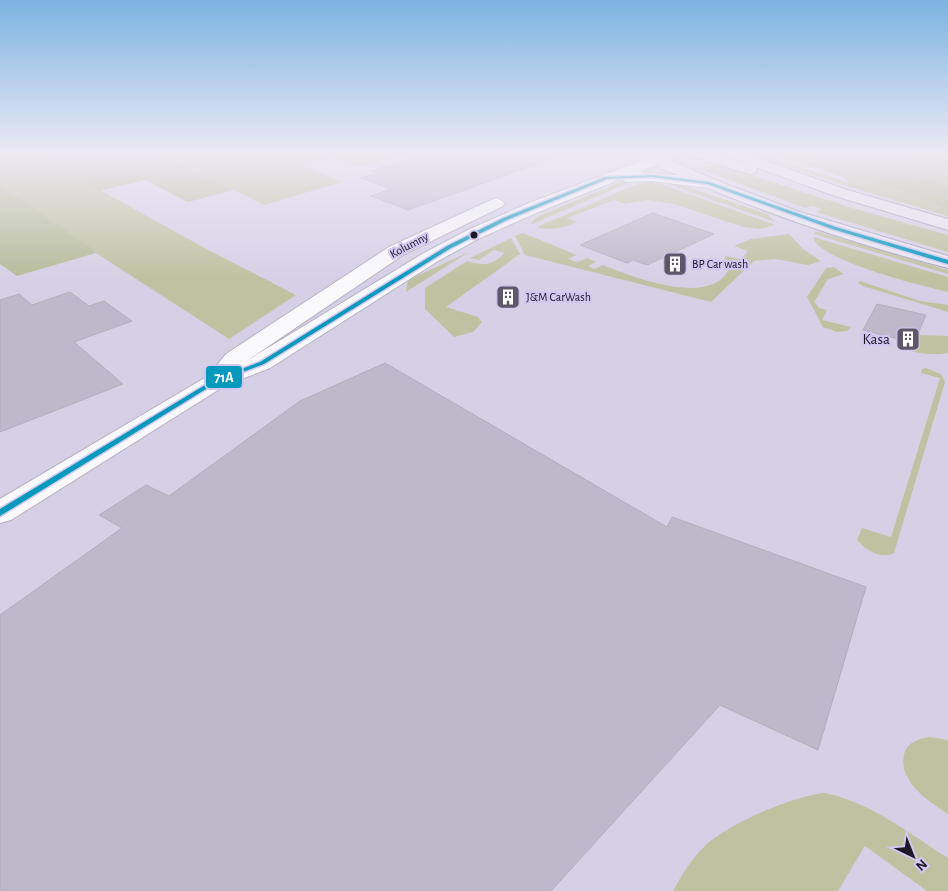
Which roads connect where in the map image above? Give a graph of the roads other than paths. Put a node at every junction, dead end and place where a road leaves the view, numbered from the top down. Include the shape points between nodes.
1 (565, 196) edge
2 (745, 196) edge
3 (850, 196) edge
4 (511, 197) dead end
5 (948, 225) edge
6 (948, 262) edge
7 (217, 380) junction
8 (0, 513) edge

1 - 7 street, Kolumny via 474,234 262,363
2 - 6 main road via 834,228
3 - 5 main road
4 - 7 street, Kolumny via 432,233 360,273 234,358
7 - 8 street, Kolumny

